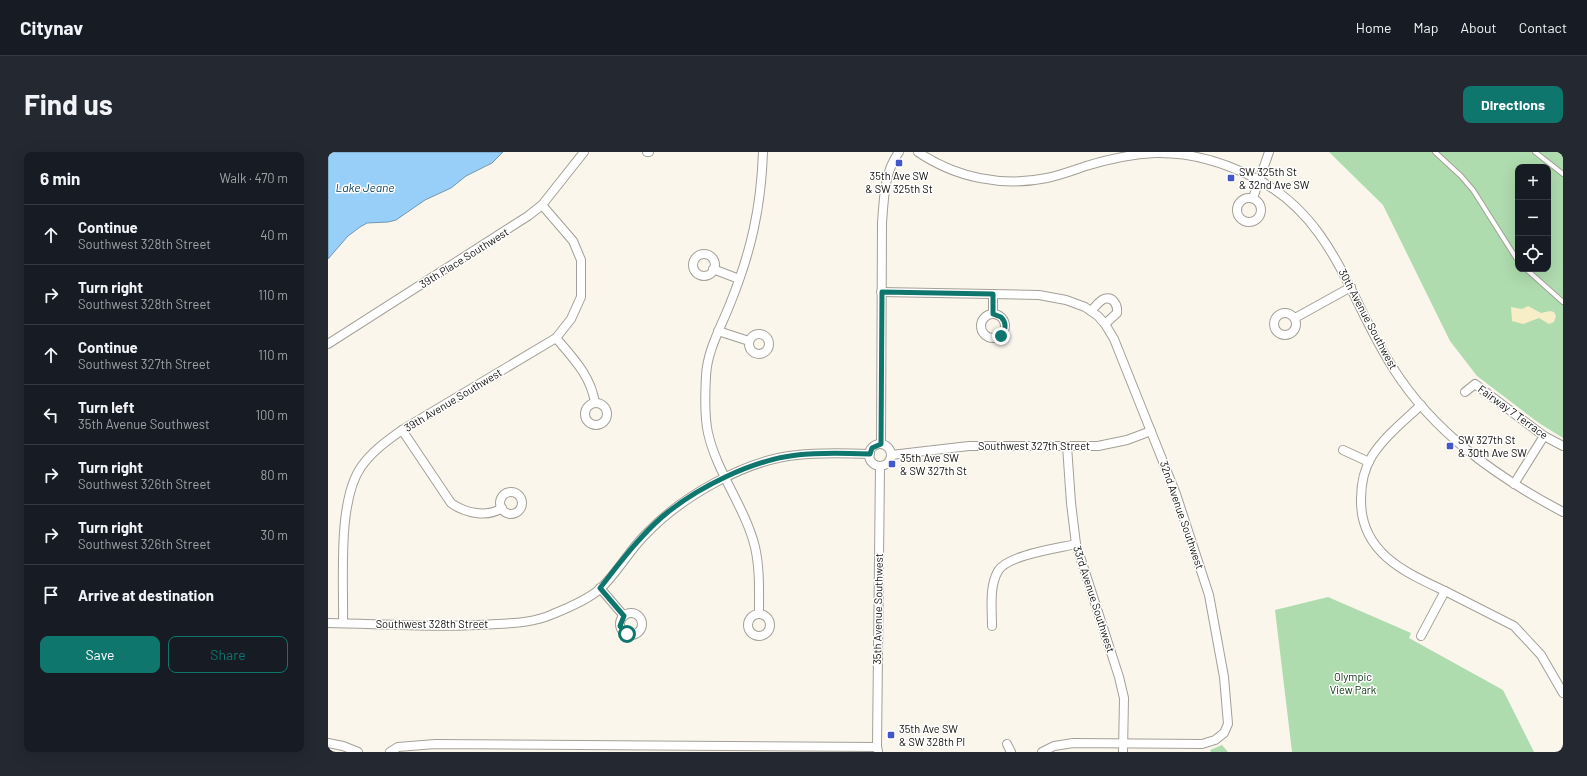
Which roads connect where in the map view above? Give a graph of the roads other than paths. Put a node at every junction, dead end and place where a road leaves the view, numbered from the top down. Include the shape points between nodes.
1 (584, 152) edge
2 (763, 152) edge
3 (899, 152) edge
4 (918, 152) edge
5 (1269, 152) edge
6 (1535, 152) edge
7 (1437, 153) edge
8 (1563, 174) edge
9 (1259, 180) junction
10 (1253, 198) dead end
11 (542, 205) junction
12 (1515, 256) edge
13 (713, 269) dead end
14 (1529, 272) edge
15 (739, 279) junction
16 (1351, 287) junction
17 (882, 292) junction
18 (993, 294) junction
19 (1563, 302) edge
20 (1091, 311) junction
21 (993, 314) dead end
22 (1295, 318) dead end
23 (1105, 324) junction
24 (718, 331) junction
25 (556, 338) junction
26 (749, 341) dead end
27 (328, 344) edge
28 (1465, 392) dead end
29 (595, 403) dead end
30 (1421, 405) junction
31 (402, 430) junction
32 (1151, 431) junction
33 (1544, 436) junction
34 (881, 444) junction
35 (1067, 446) junction
36 (1563, 446) edge
37 (1343, 450) dead end
38 (870, 454) junction
39 (891, 455) junction
40 (1369, 462) junction
41 (880, 466) junction
42 (726, 478) junction
43 (1514, 484) junction
44 (502, 508) dead end
45 (1563, 512) edge
46 (1076, 544) junction
47 (600, 588) junction
48 (1445, 591) junction
49 (759, 614) dead end
50 (624, 616) dead end
51 (328, 623) edge
52 (343, 623) junction
53 (992, 626) dead end
54 (1421, 636) dead end
55 (1563, 693) edge
56 (1123, 743) junction
57 (328, 744) edge
58 (494, 749) edge
59 (877, 750) edge
60 (358, 752) edge
61 (390, 752) edge
62 (1042, 752) edge
63 (1123, 752) edge

1 - 11 street, 39th Place Southwest
2 - 15 street via 759,208 752,242
3 - 17 street via 884,188
4 - 9 street, 30th Avenue Southwest via 956,172 983,179 1013,181 1048,178 1125,156 1156,152 1184,154 1211,160
5 - 9 street
6 - 8 lane
7 - 12 lane via 1473,190
9 - 10 street
9 - 16 street, 30th Avenue Southwest via 1286,197 1311,222 1324,239
11 - 25 street, 39th Avenue Southwest via 573,241 580,254 582,266 579,304
11 - 27 street, 39th Place Southwest via 515,225
13 - 15 street
14 - 19 lane
15 - 24 street
16 - 22 street
16 - 30 street, 30th Avenue Southwest via 1393,368
17 - 18 street, 32nd Avenue Southwest
17 - 34 street
18 - 20 street, 32nd Avenue Southwest via 1039,295 1066,300
18 - 21 street
20 - 23 street, 32nd Avenue Southwest
20 - 23 street via 1103,300 1115,302 1117,313
23 - 32 street, 32nd Avenue Southwest via 1114,339
24 - 26 street
24 - 42 street via 706,373 706,411 708,433
25 - 29 street via 583,371
25 - 31 street, 39th Avenue Southwest
28 - 33 street, Fairway 7 Terrace via 1475,384
30 - 40 street via 1390,433
30 - 43 street via 1471,455
31 - 44 street via 451,503 458,508 477,513 496,512
31 - 52 street, 39th Avenue Southwest via 370,456 361,467 351,488 345,517
32 - 35 street, Southwest 327th Street via 1127,440 1098,446
32 - 56 street, 32nd Avenue Southwest via 1191,534 1209,595 1224,677 1228,724 1224,733 1202,744
33 - 36 street, Fairway 7 Terrace
33 - 43 street
34 - 38 street via 872,448
34 - 39 street via 887,446
35 - 39 street, Southwest 327th Street via 969,446
35 - 46 street, 33rd Avenue Southwest
37 - 40 street
38 - 41 street via 874,463
38 - 42 street via 796,455 745,469
39 - 41 street via 887,464
40 - 48 street via 1362,479 1361,495 1361,515 1367,535 1376,547 1412,575
41 - 59 street, 35th Avenue Southwest
42 - 47 street, Southwest 328th Street via 704,489 662,517
42 - 49 street via 742,511 755,548 759,579
43 - 45 street
46 - 53 street via 1013,560 1002,566 992,588
46 - 56 street, 33rd Avenue Southwest via 1124,698
47 - 50 street
47 - 52 street, Southwest 328th Street via 552,615 522,622 470,626
48 - 54 street
48 - 55 street via 1514,626 1541,655
51 - 52 street, Southwest 328th Street
56 - 62 street via 1073,743 1054,746
56 - 63 street, 33rd Avenue Southwest
57 - 60 street
58 - 59 street
58 - 61 street via 416,744 398,747

